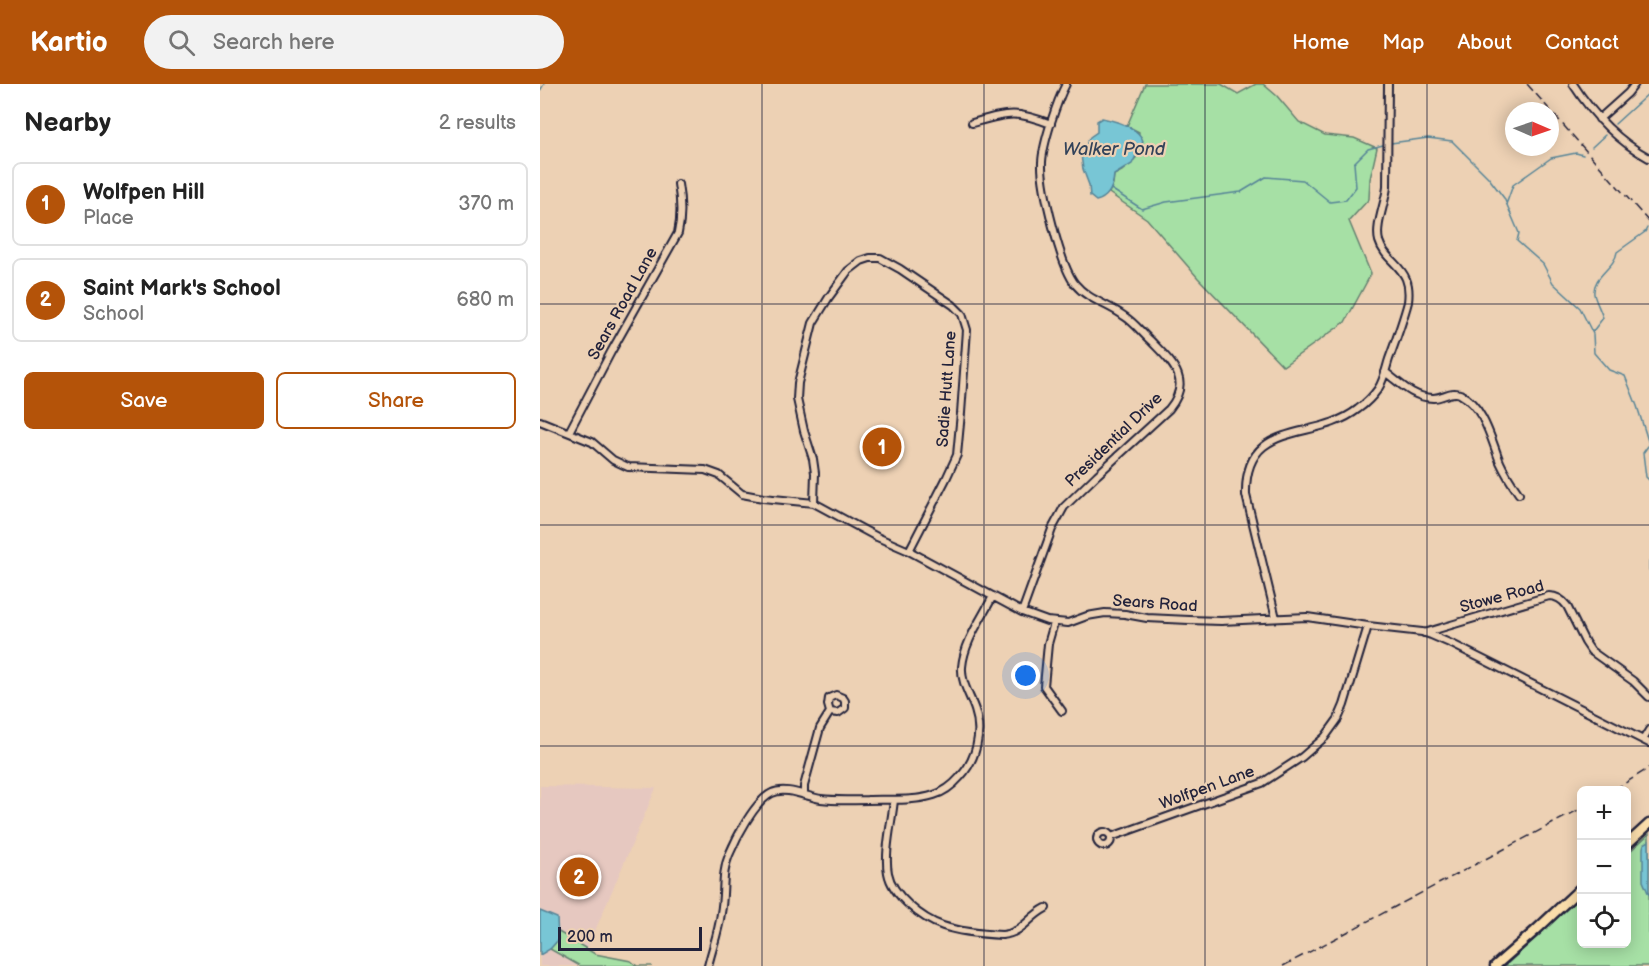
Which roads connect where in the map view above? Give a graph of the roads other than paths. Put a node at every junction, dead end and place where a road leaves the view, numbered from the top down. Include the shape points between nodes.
1 (1066, 84) edge
2 (1388, 84) edge
3 (1573, 84) edge
4 (1635, 84) edge
5 (1599, 119) junction
6 (972, 123) dead end
7 (1051, 124) junction
8 (1649, 158) edge
9 (678, 184) dead end
10 (1385, 372) junction
11 (540, 421) edge
12 (569, 432) junction
13 (1519, 494) dead end
14 (814, 503) junction
15 (909, 551) junction
16 (993, 596) junction
17 (1022, 612) junction
18 (1276, 618) junction
19 (1054, 623) junction
20 (1368, 626) junction
21 (1423, 633) junction
22 (1649, 697) edge
23 (1062, 711) dead end
24 (830, 712) dead end
25 (1649, 730) edge
26 (1646, 742) edge
27 (804, 795) junction
28 (894, 800) junction
29 (1649, 824) edge
30 (1111, 837) dead end
31 (1631, 840) edge
32 (1577, 891) edge
33 (1046, 908) dead end
34 (708, 966) edge
35 (1495, 966) edge

1 - 7 street, Presidential Drive
2 - 10 street via 1387,186 1378,234 1382,250 1405,276 1409,289
3 - 5 street
4 - 5 street
5 - 8 street via 1623,142
6 - 7 street via 1016,113
7 - 17 street, Presidential Drive via 1043,153 1043,176 1066,268 1084,293 1126,317 1169,359 1180,386 1168,409 1064,507
9 - 12 street, Sears Road Lane via 678,233
10 - 13 street via 1414,394 1435,398 1456,393 1470,402 1483,420
10 - 18 street via 1378,389 1359,408 1338,421 1274,439 1250,464 1246,495
11 - 12 street, Sears Road
12 - 14 street, Sears Road via 595,443 613,460 628,467 705,470 723,478 742,494
14 - 15 street, Sears Road
14 - 15 street, Sadie Hutt Lane via 813,459 797,399 813,323 848,271 861,261 880,258 953,304 962,314 967,330 957,455
15 - 16 street, Sears Road
16 - 17 street, Sears Road
16 - 28 street via 962,664 978,727 971,764 936,795
17 - 19 street, Sears Road
18 - 19 street, Sears Road via 1176,620 1105,613
18 - 20 street, Sears Road via 1314,617
19 - 23 street via 1044,686
20 - 21 street, Sears Road
20 - 30 street, Wolfpen Lane via 1338,719 1302,757 1268,780
21 - 22 street, Stowe Road via 1557,597 1567,606 1591,651
21 - 26 street, Sears Road
24 - 27 street via 820,728
25 - 26 street
27 - 28 street via 839,801
27 - 34 street via 780,790 772,793 755,808 742,829 723,877 722,913
28 - 33 street via 888,873 893,888 921,914 942,926 1002,936 1017,931
29 - 31 main road
32 - 35 main road

